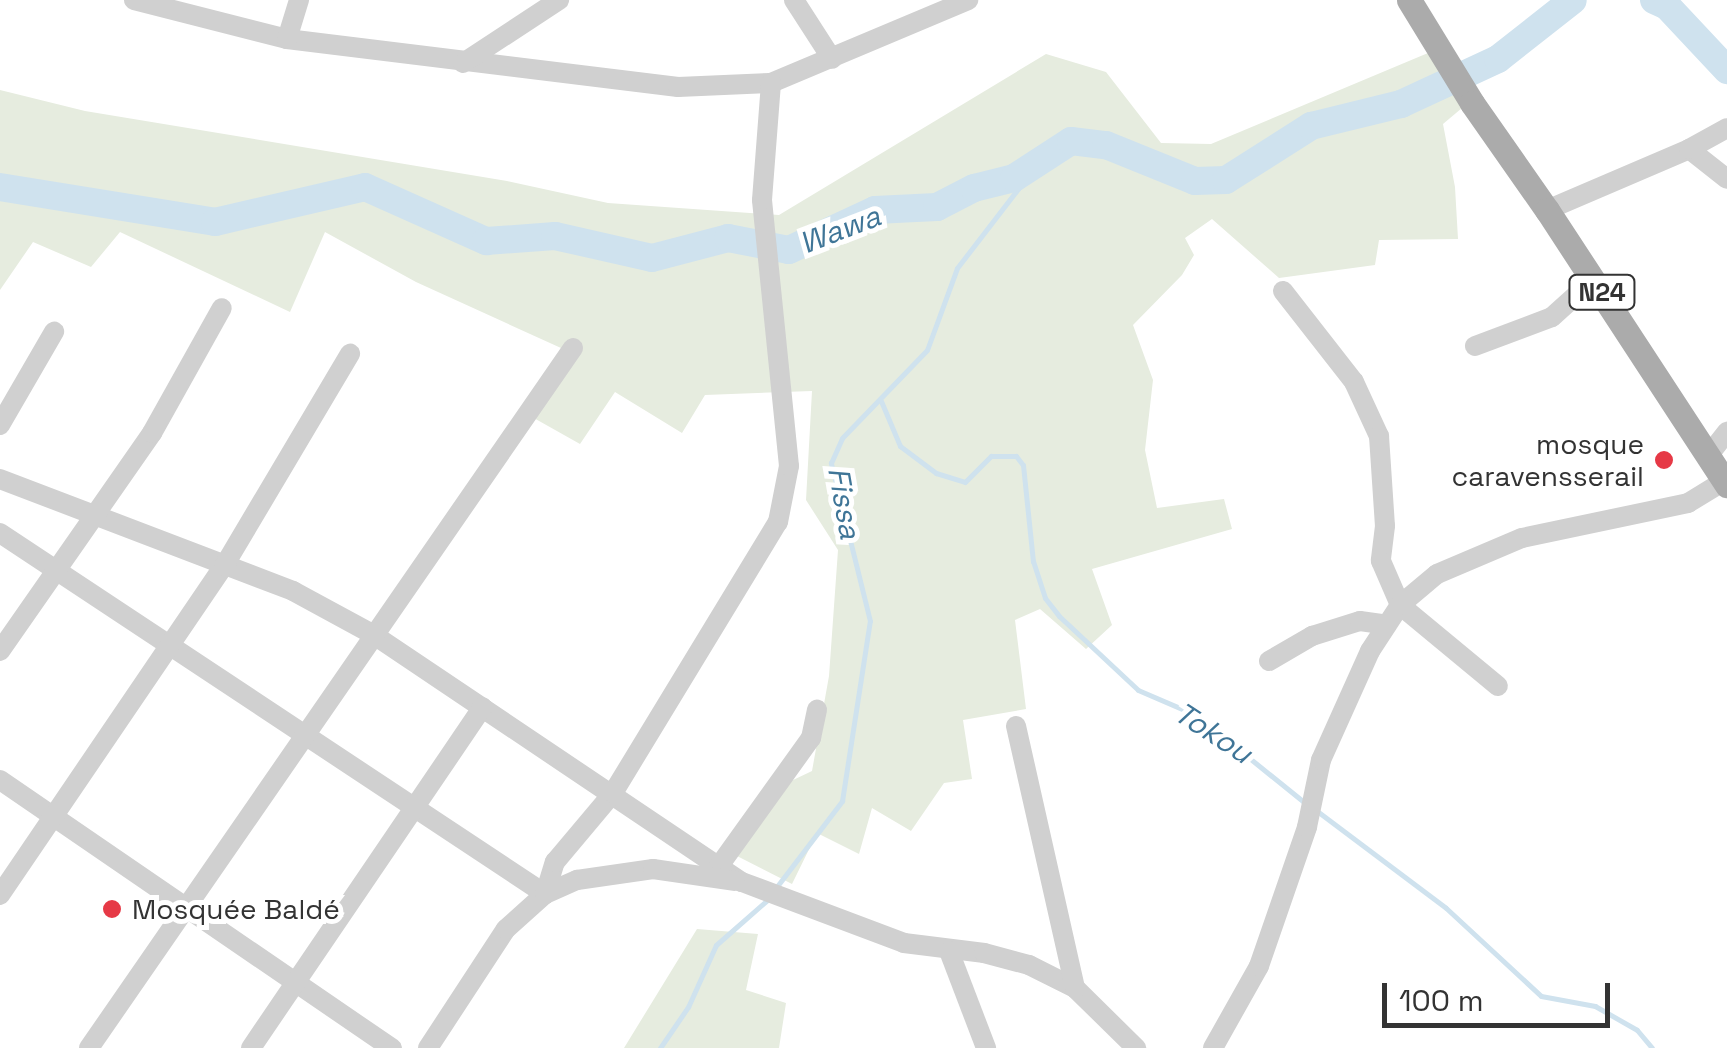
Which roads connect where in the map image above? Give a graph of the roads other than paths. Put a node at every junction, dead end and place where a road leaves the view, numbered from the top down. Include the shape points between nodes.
1 (299, 0) edge
2 (558, 0) edge
3 (795, 0) edge
4 (968, 0) edge
5 (1409, 0) edge
6 (138, 1) edge
7 (287, 39) junction
8 (832, 59) junction
9 (463, 63) junction
10 (771, 83) junction
11 (1727, 128) edge
12 (1689, 150) junction
13 (1727, 179) edge
14 (1548, 210) junction
15 (1594, 280) junction
16 (1283, 291) dead end
17 (222, 308) dead end
18 (54, 332) dead end
19 (1476, 346) dead end
20 (573, 348) dead end
21 (350, 354) dead end
22 (0, 425) edge
23 (1727, 432) edge
24 (1708, 456) junction
25 (0, 479) edge
26 (1726, 483) edge
27 (96, 513) junction
28 (0, 533) edge
29 (224, 566) junction
30 (56, 570) junction
31 (1400, 605) junction
32 (1387, 625) junction
33 (374, 635) junction
34 (170, 646) junction
35 (0, 651) edge
36 (1269, 661) dead end
37 (1498, 686) dead end
38 (483, 707) junction
39 (816, 710) dead end
40 (1016, 726) dead end
41 (305, 736) junction
42 (0, 780) edge
43 (613, 793) junction
44 (414, 807) junction
45 (52, 818) junction
46 (719, 866) junction
47 (742, 882) junction
48 (545, 894) junction
49 (0, 895) edge
50 (185, 909) junction
51 (949, 951) junction
52 (295, 983) junction
53 (1075, 988) junction
54 (89, 1048) edge
55 (251, 1048) edge
56 (392, 1048) edge
57 (428, 1048) edge
58 (986, 1048) edge
59 (1136, 1048) edge
60 (1212, 1048) edge

1 - 7 street
2 - 9 street
3 - 8 street
4 - 8 street
5 - 14 main road, N24
6 - 7 street
7 - 9 street
8 - 10 street
9 - 10 street via 678,87
10 - 43 street via 765,226 788,466 778,522
11 - 12 street
12 - 13 street
12 - 14 street
14 - 15 main road, N24
15 - 19 street via 1552,317
15 - 24 main road, N24
16 - 31 street via 1354,382 1379,436 1381,560
17 - 27 street via 152,433
18 - 22 street
20 - 33 street
21 - 29 street
23 - 24 street
24 - 26 main road, N24
25 - 27 street
26 - 31 street via 1688,502 1522,538 1437,574
27 - 29 street
27 - 30 street
28 - 30 street
29 - 33 street
29 - 34 street
30 - 34 street
30 - 35 street
31 - 32 street
31 - 37 street
32 - 36 street via 1360,621 1312,636
32 - 60 street via 1322,760 1307,827 1258,966
33 - 38 street
33 - 41 street
34 - 41 street
34 - 45 street
38 - 43 street
38 - 44 street
39 - 46 street via 811,738
40 - 53 street
41 - 44 street
41 - 50 street
42 - 45 street
43 - 46 street
43 - 48 street via 555,862
44 - 48 street
44 - 52 street
45 - 49 street
45 - 50 street
46 - 47 street
47 - 48 street via 654,869 577,880
47 - 51 street via 848,925
48 - 57 street via 506,930
50 - 52 street
50 - 54 street
51 - 53 street via 1007,957
51 - 58 street
52 - 55 street
52 - 56 street
53 - 59 street

